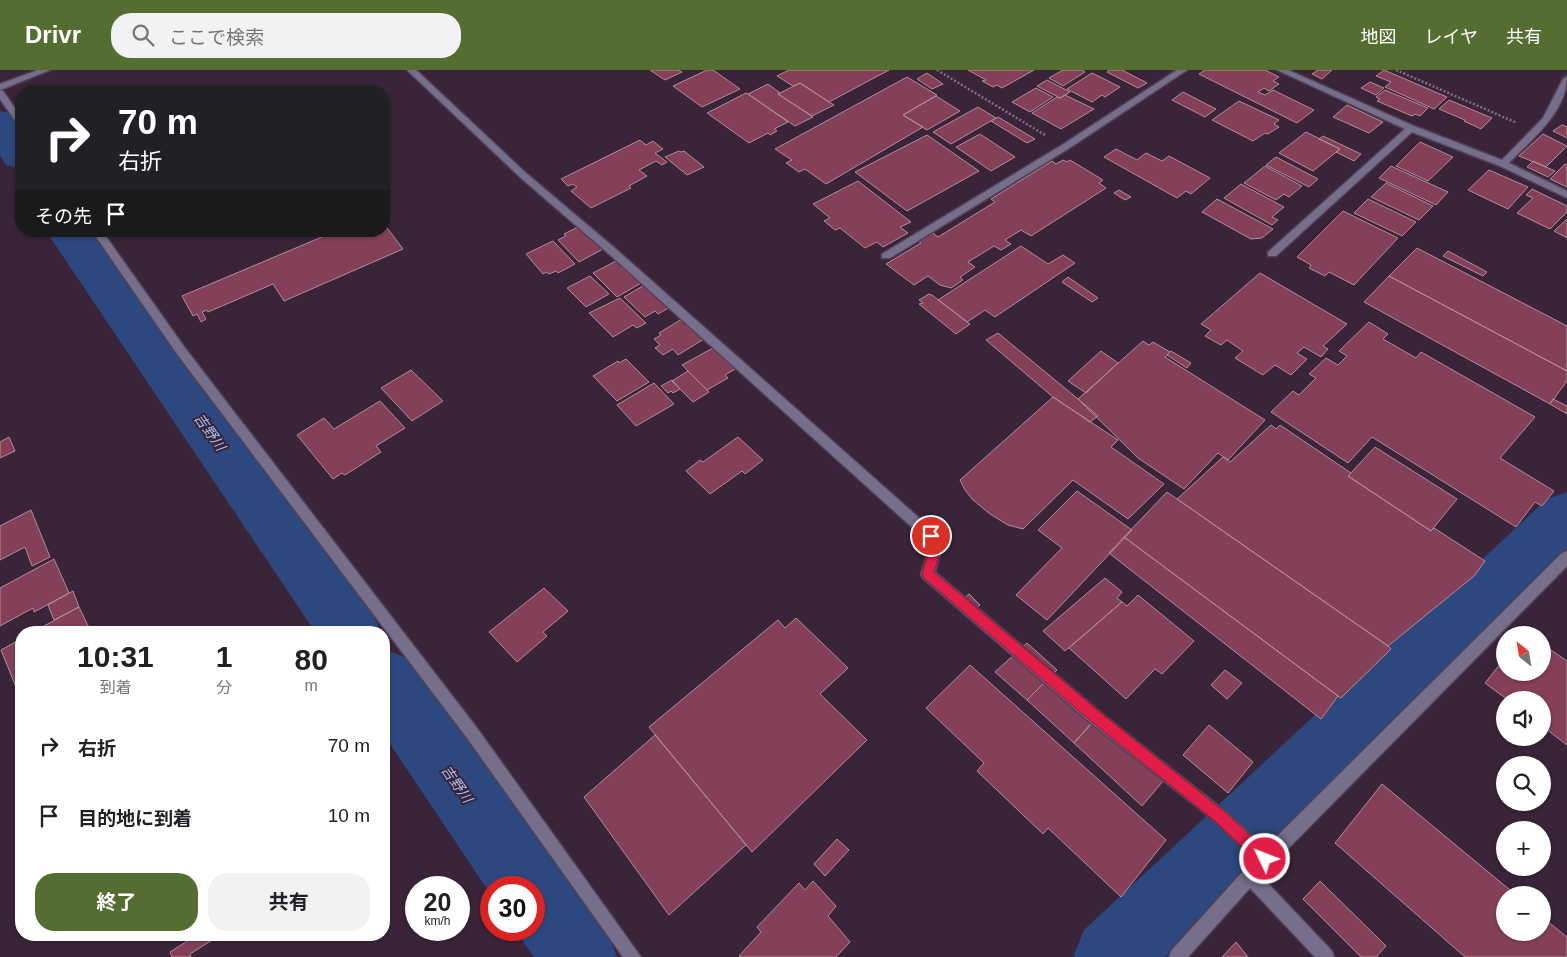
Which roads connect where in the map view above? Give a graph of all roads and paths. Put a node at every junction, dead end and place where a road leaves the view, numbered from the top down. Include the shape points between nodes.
1 (46, 70) edge
2 (411, 70) edge
3 (937, 70) edge
4 (1183, 70) edge
5 (1281, 70) edge
6 (1396, 70) edge
7 (1567, 79) edge
8 (0, 87) edge
9 (0, 93) edge
10 (15, 115) edge
11 (1411, 128) junction
12 (1535, 130) junction
13 (1065, 147) junction
14 (1503, 164) junction
15 (1567, 195) edge
16 (101, 237) edge
17 (1272, 254) dead end
18 (886, 256) dead end
19 (1567, 557) edge
20 (1265, 859) junction
21 (1250, 876) junction
22 (633, 957) edge
23 (1177, 957) edge
24 (1326, 957) edge

1 - 8 street
2 - 20 street via 524,176 931,536 935,550 928,574 1096,718 1221,818
3 - 13 path
4 - 13 street
5 - 11 street
6 - 12 path
7 - 12 street via 1547,119
9 - 10 street
11 - 14 street
11 - 17 street
12 - 14 street
13 - 18 street
14 - 15 street
16 - 22 street via 181,351 472,733
19 - 20 street
20 - 21 street
21 - 23 street
21 - 24 street

